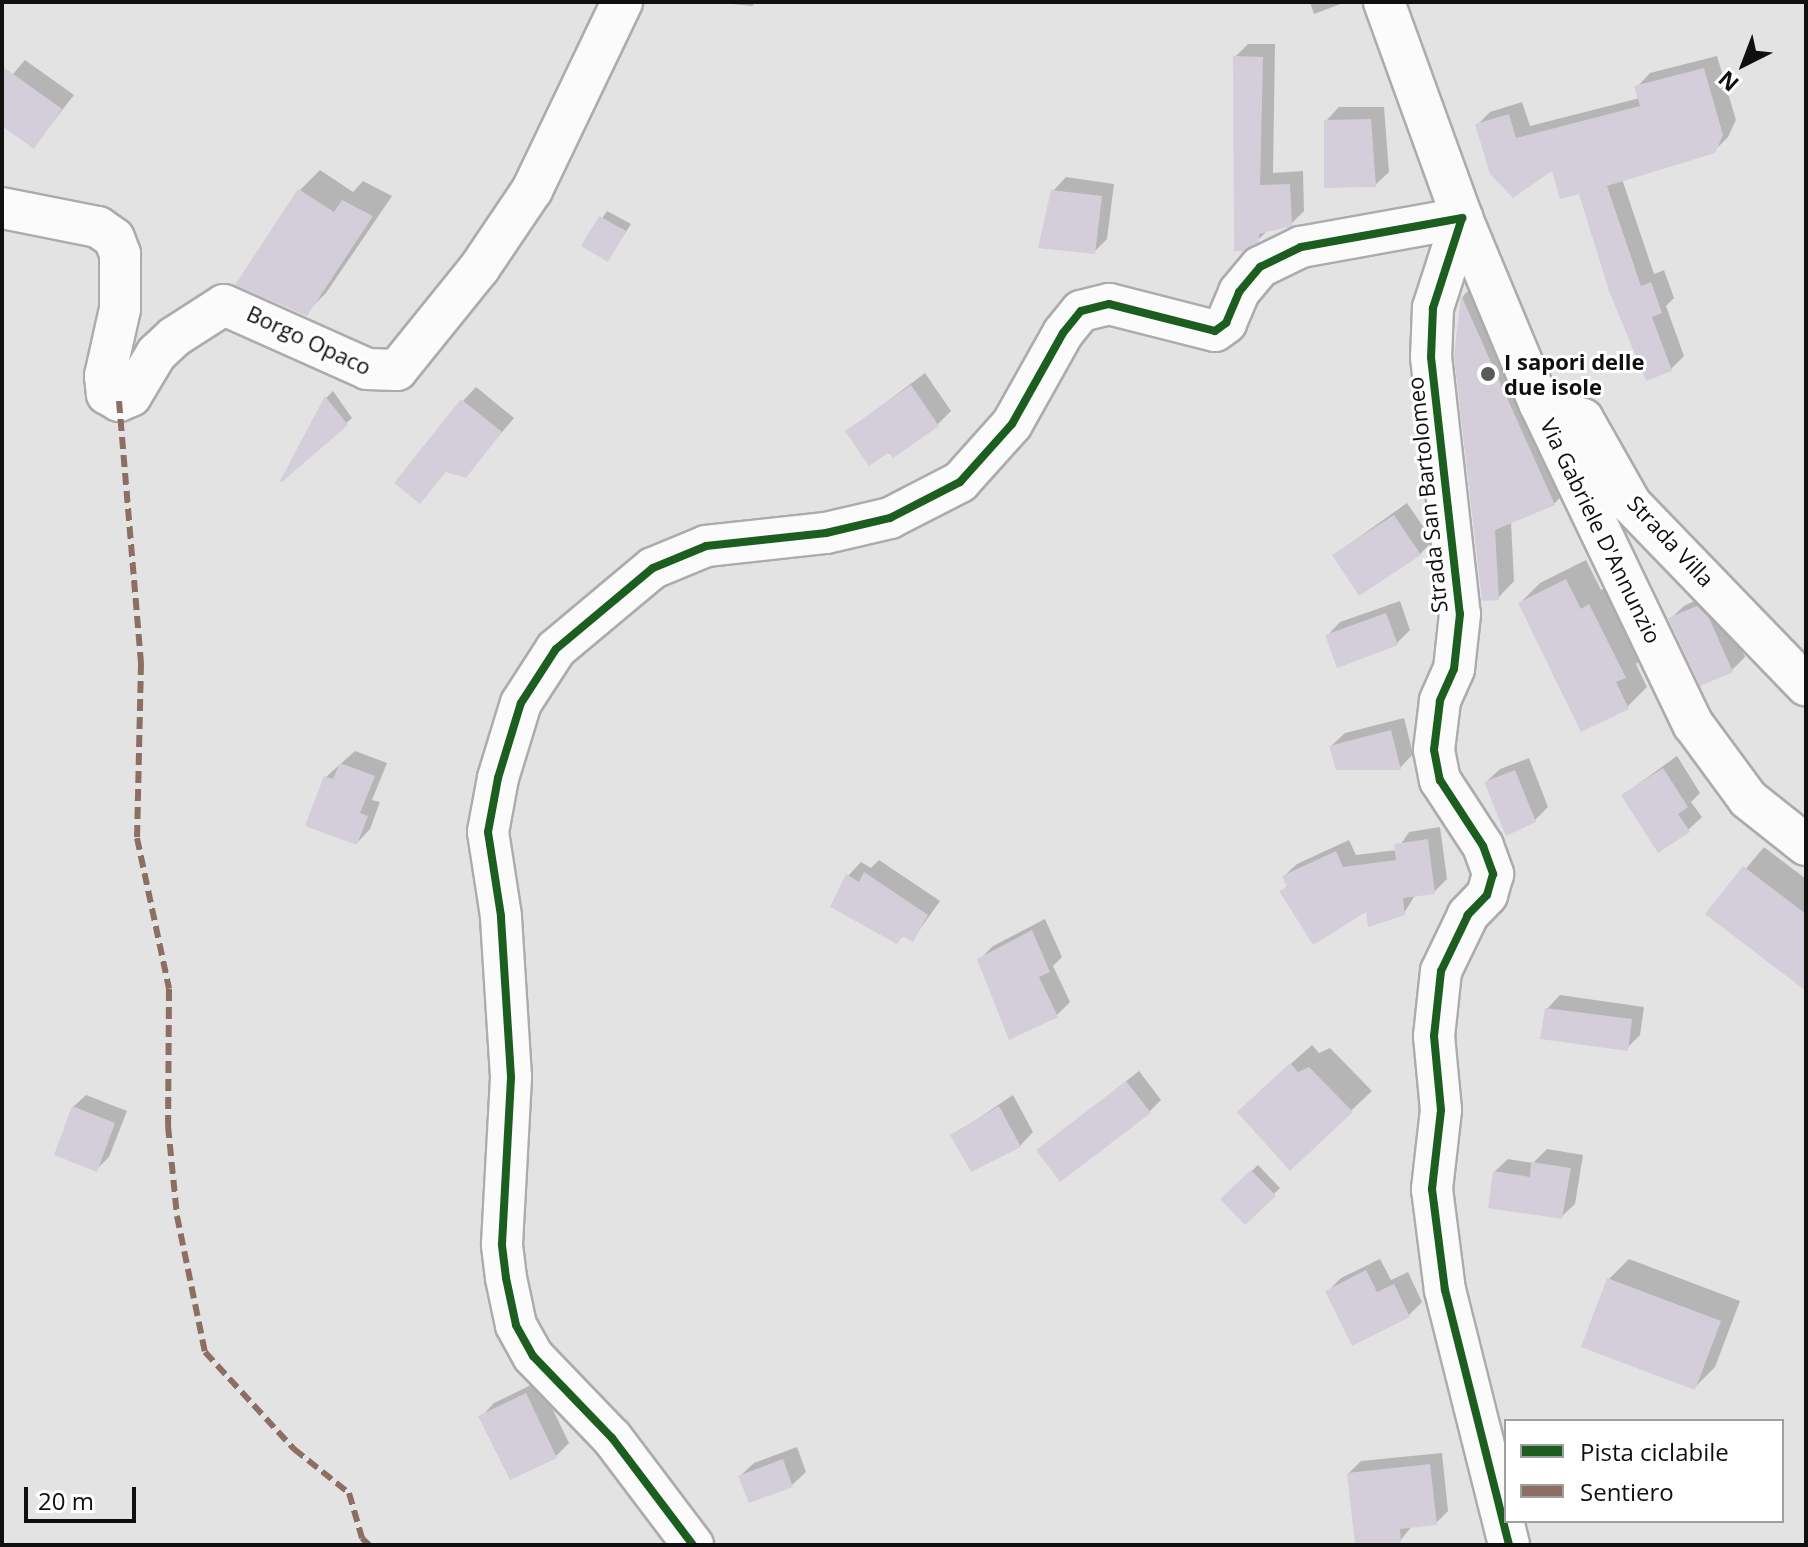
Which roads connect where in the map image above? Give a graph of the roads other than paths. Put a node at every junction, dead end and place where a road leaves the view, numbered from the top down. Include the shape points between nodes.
1 (622, 2) edge
2 (1384, 2) edge
3 (2, 208) edge
4 (1462, 218) junction
5 (1540, 405) junction
6 (1806, 685) edge
7 (1806, 845) edge
8 (693, 1545) edge
9 (1509, 1545) edge

1 - 3 street, Borgo Opaco via 532,190 480,267 397,370 367,369 224,305 165,346 131,396 119,401 107,394 105,376 120,309 120,254 114,238 98,227
2 - 4 street, Via Gabriele D'Annunzio
4 - 5 street, Via Gabriele D'Annunzio
4 - 8 street via 1425,228 1339,236 1301,247 1260,267 1239,292 1226,323 1215,331 1109,304 1081,311 1012,424 960,482 890,518 826,533 706,546 653,568 556,649 521,703 488,832 501,916 511,1077 502,1244 506,1278 516,1325 533,1356 612,1438
4 - 9 street, Strada San Bartolomeo via 1433,308 1431,357 1460,614 1454,669 1440,701 1434,750 1440,780 1483,846 1493,874 1487,895 1468,915 1441,971 1434,1036 1441,1110 1432,1189 1445,1290
5 - 6 street, Strada Villa via 1583,419 1631,504
5 - 7 street, Via Gabriele D'Annunzio via 1693,724 1748,799

